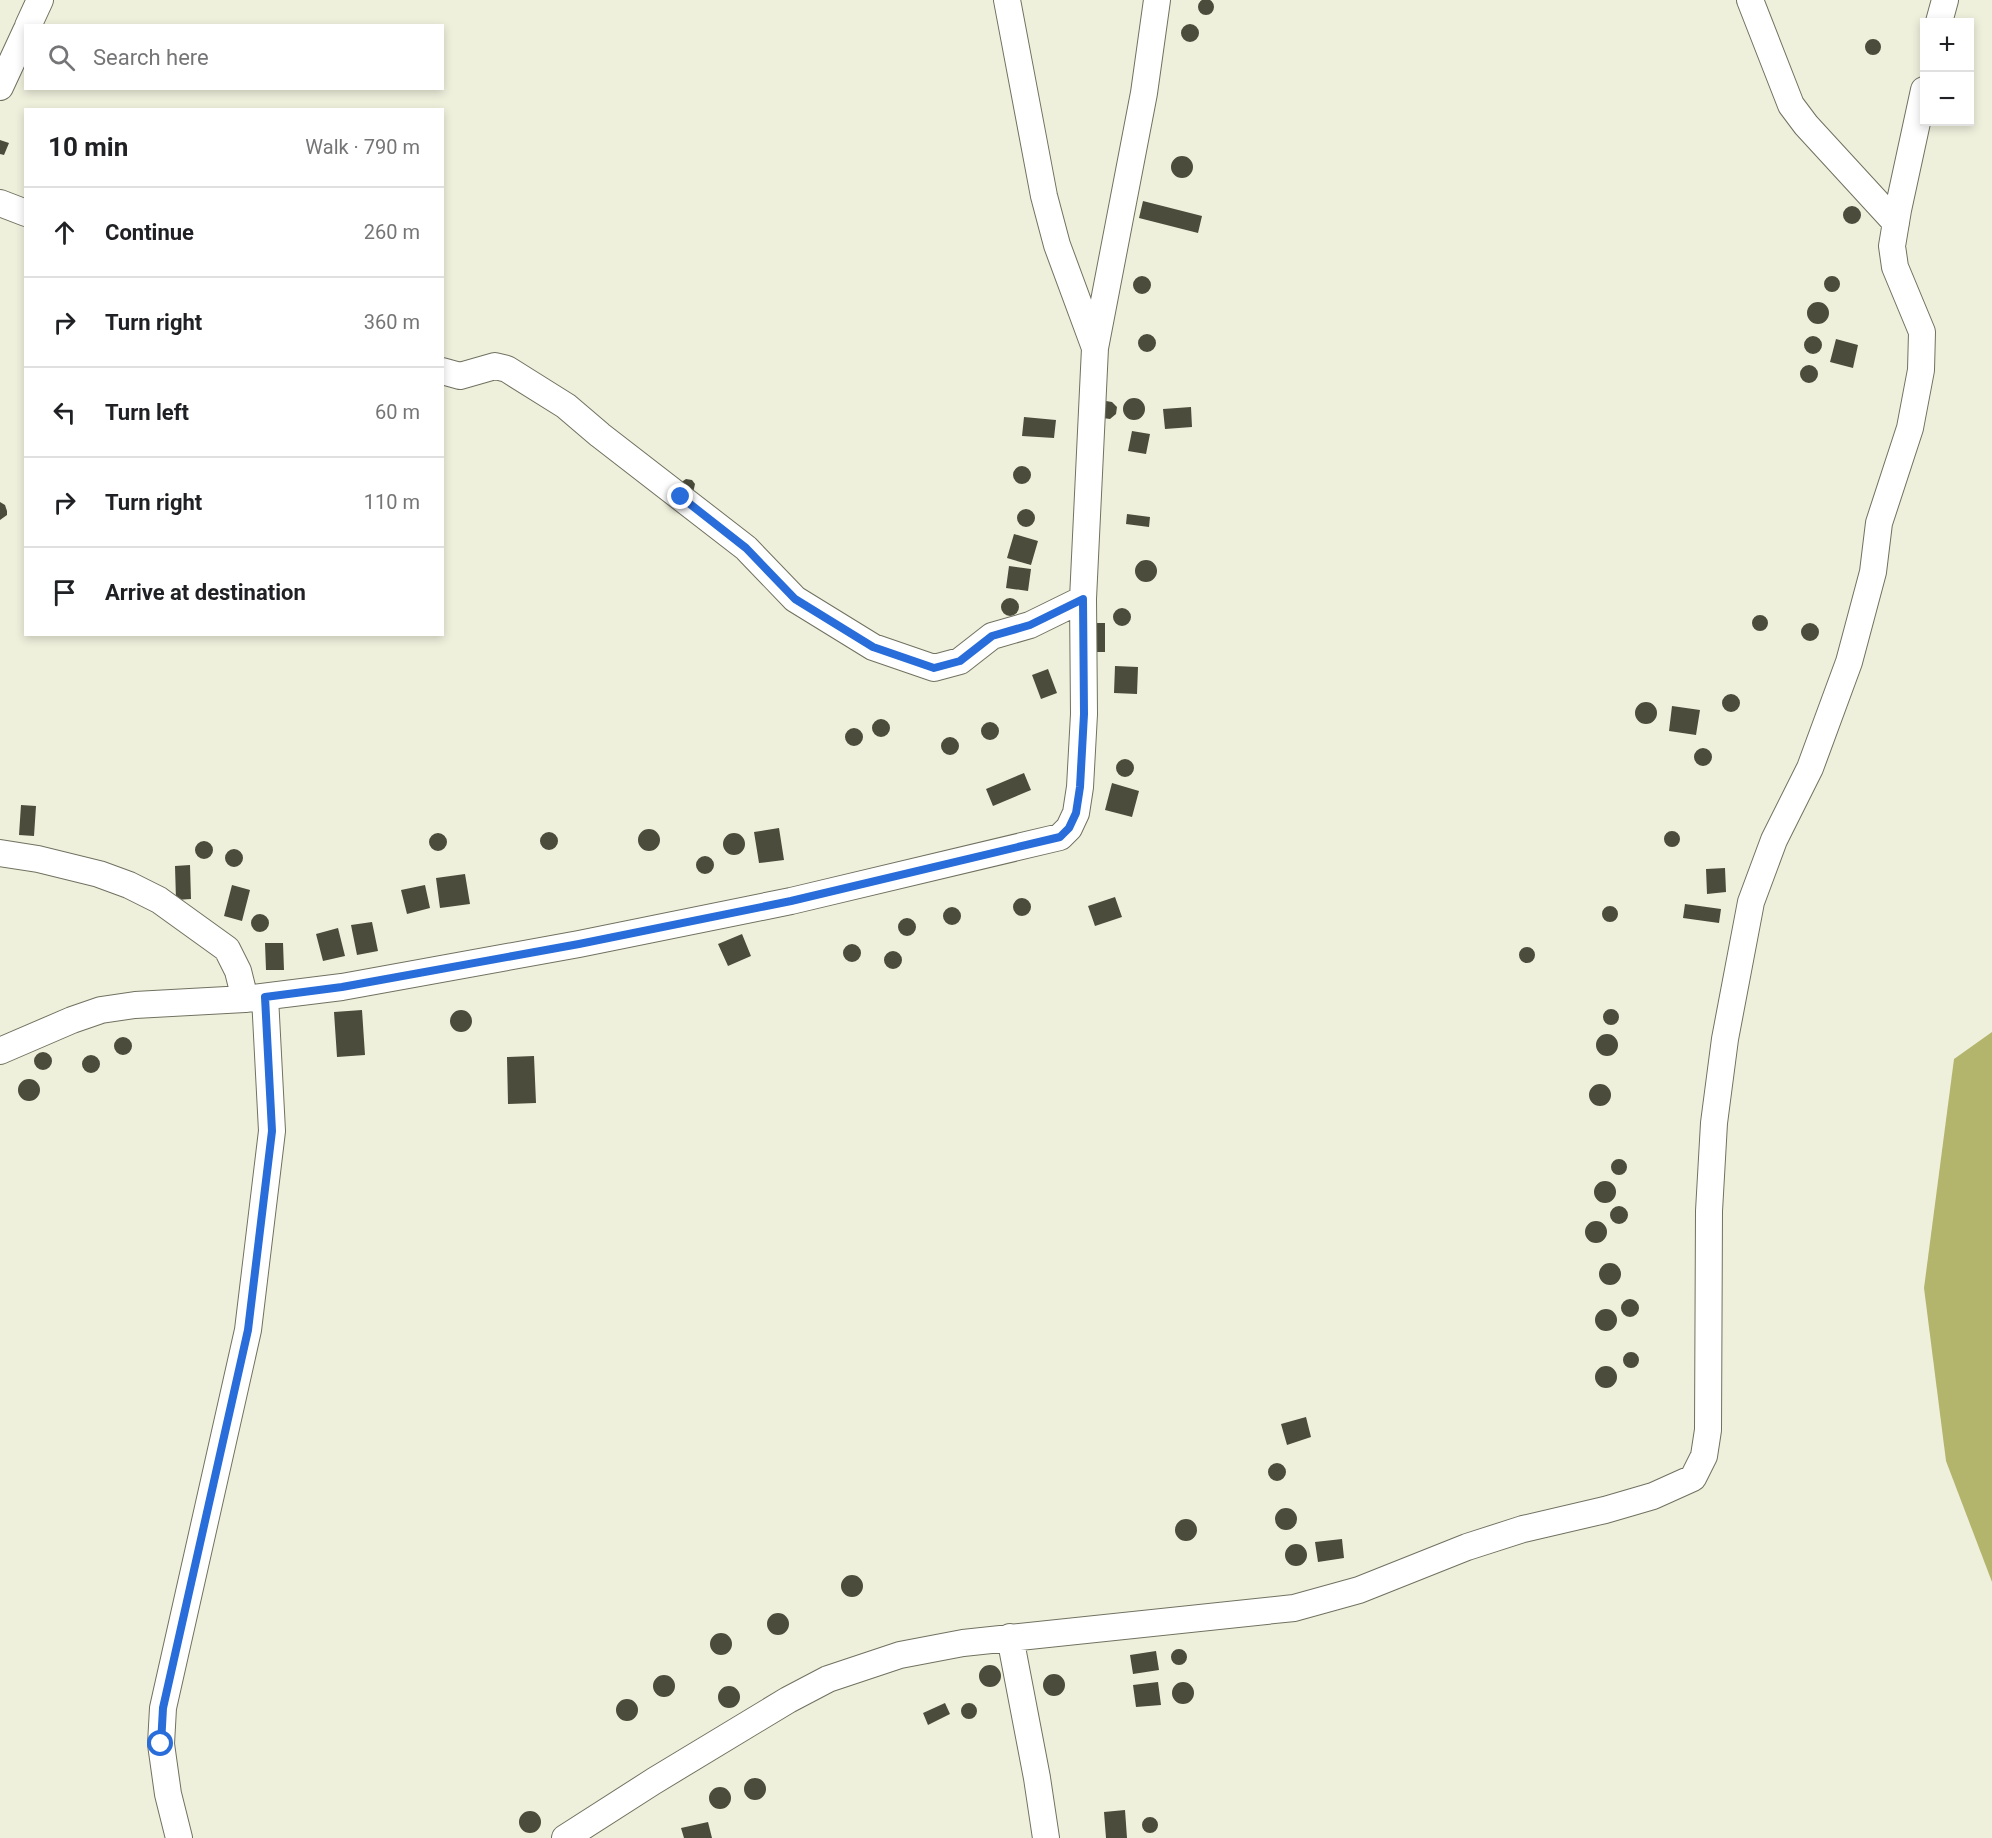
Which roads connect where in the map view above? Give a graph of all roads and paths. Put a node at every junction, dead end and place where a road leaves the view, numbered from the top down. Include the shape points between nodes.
1 (40, 0) edge
2 (1007, 0) edge
3 (1158, 0) edge
4 (1750, 0) edge
5 (1944, 0) edge
6 (1941, 18) edge
7 (29, 24) edge
8 (24, 36) edge
9 (0, 87) edge
10 (1920, 109) edge
11 (0, 203) edge
12 (24, 212) edge
13 (1896, 223) junction
14 (1095, 348) junction
15 (444, 372) edge
16 (1083, 599) junction
17 (0, 853) edge
18 (255, 998) junction
19 (0, 1051) edge
20 (1010, 1637) junction
21 (179, 1838) edge
22 (565, 1838) edge
23 (1046, 1838) edge

1 - 7 street
2 - 14 street via 1056,245
3 - 14 street
4 - 13 street via 1791,105
5 - 6 street
8 - 9 street
10 - 13 street
11 - 12 street
13 - 20 street via 1892,246 1895,267 1922,333 1917,396 1880,523 1849,662 1810,768 1770,850 1751,902 1725,1039 1714,1123 1709,1211 1708,1430 1704,1456 1693,1478 1653,1496 1523,1528 1359,1590 1294,1608
14 - 16 street
15 - 16 street via 460,376 495,366 507,369 556,400 746,548 795,599 873,647 934,668 960,661 992,636 1030,625
16 - 18 street via 1080,787 1076,813 1060,837 791,901 579,944 342,987
17 - 18 street via 99,874 159,900 227,949
18 - 19 street via 135,1005 102,1011
18 - 21 street via 272,1131 248,1330 163,1708 161,1744
20 - 22 street via 900,1655 828,1679
20 - 23 street

